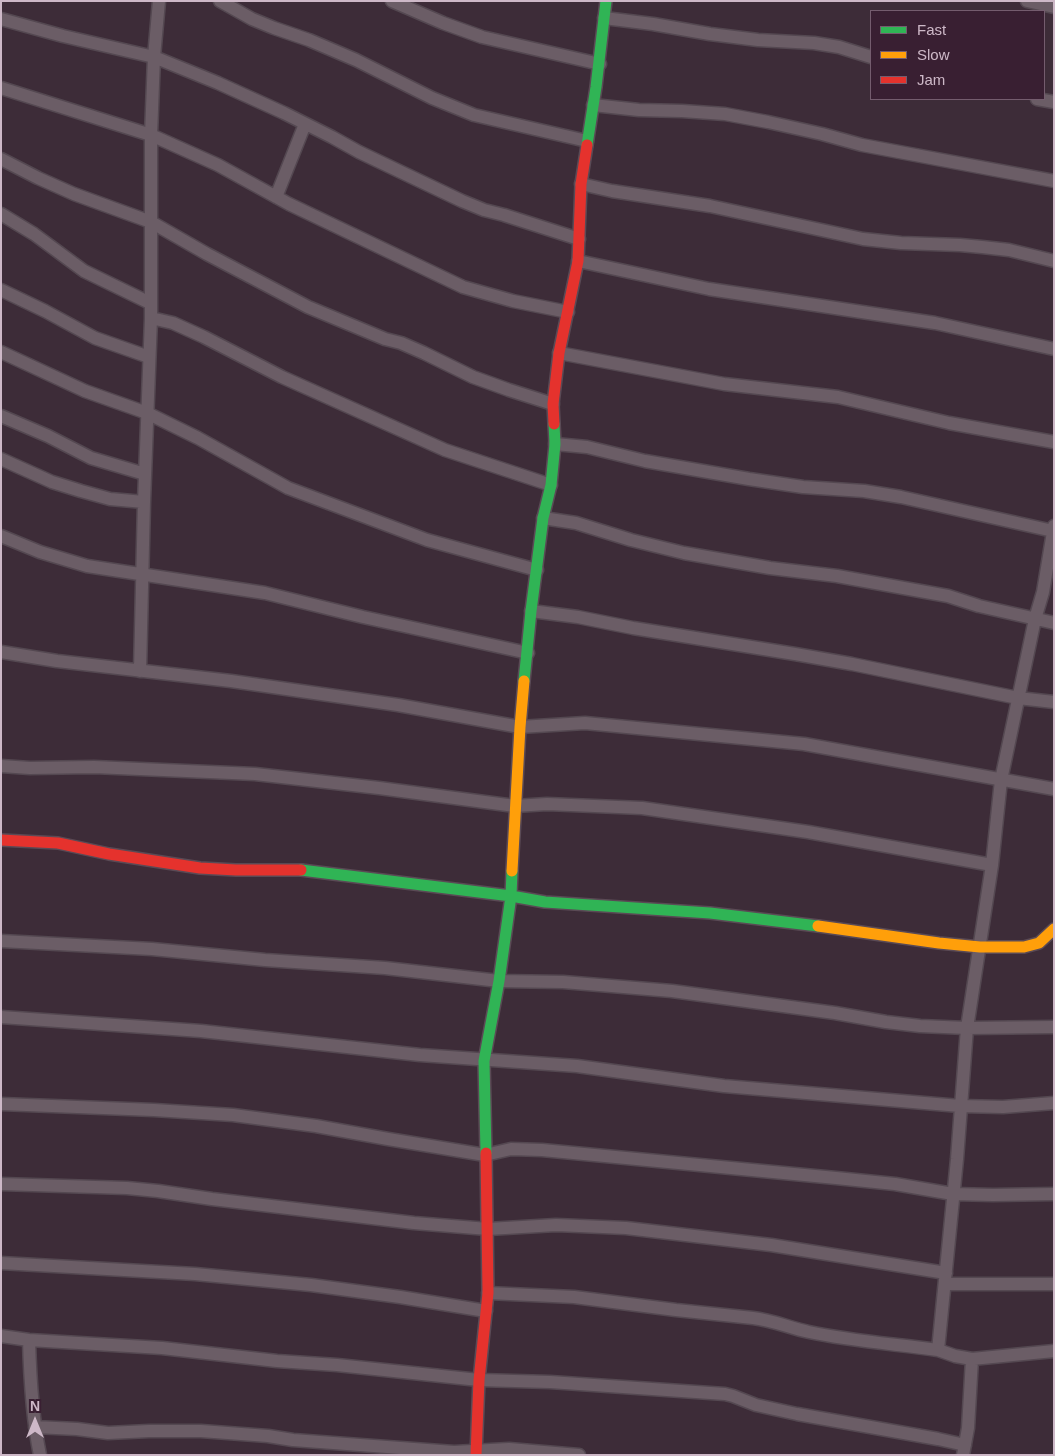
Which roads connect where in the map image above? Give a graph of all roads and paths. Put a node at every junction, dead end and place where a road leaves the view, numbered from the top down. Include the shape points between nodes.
1 (159, 1) edge
2 (220, 1) edge
3 (392, 1) edge
4 (606, 1) edge
5 (1026, 1) edge
6 (1054, 7) edge
7 (604, 18) junction
8 (1, 19) edge
9 (154, 57) junction
10 (870, 57) edge
11 (600, 64) junction
12 (1, 88) edge
13 (593, 105) junction
14 (305, 124) junction
15 (151, 135) junction
16 (587, 141) junction
17 (1, 159) edge
18 (1054, 181) edge
19 (581, 184) junction
20 (276, 197) junction
21 (1, 214) edge
22 (151, 222) junction
23 (578, 239) junction
24 (1054, 260) edge
25 (578, 261) junction
26 (1, 290) edge
27 (150, 304) junction
28 (568, 312) junction
29 (151, 318) junction
30 (1054, 349) edge
31 (1, 352) edge
32 (559, 353) junction
33 (149, 357) junction
34 (553, 404) junction
35 (148, 413) junction
36 (1, 416) edge
37 (1054, 442) edge
38 (555, 444) junction
39 (1, 459) edge
40 (145, 474) junction
41 (551, 485) junction
42 (144, 502) junction
43 (543, 518) junction
44 (1053, 535) edge
45 (1, 536) edge
46 (537, 570) junction
47 (142, 575) junction
48 (531, 611) junction
49 (1035, 619) junction
50 (1054, 623) edge
51 (1, 652) edge
52 (528, 653) junction
53 (140, 670) junction
54 (1018, 698) junction
55 (1054, 702) edge
56 (520, 727) junction
57 (1, 766) edge
58 (1002, 780) junction
59 (1054, 789) edge
60 (515, 806) junction
61 (1, 840) edge
62 (992, 865) junction
63 (511, 896) junction
64 (1054, 929) edge
65 (1, 941) edge
66 (980, 947) junction
67 (499, 981) junction
68 (1, 1017) edge
69 (1054, 1027) edge
70 (967, 1028) junction
71 (484, 1061) junction
72 (1054, 1103) edge
73 (1, 1104) edge
74 (960, 1106) junction
75 (485, 1155) junction
76 (1, 1184) edge
77 (953, 1194) junction
78 (1054, 1194) edge
79 (488, 1229) junction
80 (1, 1263) edge
81 (946, 1278) junction
82 (1054, 1284) edge
83 (488, 1293) junction
84 (486, 1311) junction
85 (1, 1336) edge
86 (29, 1340) junction
87 (938, 1350) junction
88 (1054, 1351) edge
89 (972, 1359) junction
90 (479, 1380) junction
91 (35, 1427) junction
92 (964, 1450) edge
93 (476, 1453) edge
94 (40, 1455) edge
95 (579, 1455) edge

1 - 9 street
2 - 16 street via 252,19 309,40 466,112
3 - 11 street via 482,37
4 - 7 street
5 - 6 street
7 - 10 street via 710,34 839,47
7 - 11 street
8 - 9 street
9 - 14 street
9 - 15 street
11 - 13 street
12 - 15 street
13 - 16 street
13 - 18 street via 725,114 862,145
14 - 20 street
14 - 23 street via 462,201
15 - 20 street via 218,165
15 - 22 street
16 - 19 street
17 - 22 street via 74,194
19 - 23 street
19 - 24 street via 710,206 863,239 960,244
20 - 28 street via 463,287
21 - 27 street via 84,271
22 - 27 street
22 - 34 street via 308,307 401,343 473,377
23 - 25 street
25 - 28 street
25 - 30 street via 709,289 935,323
26 - 33 street via 95,338
27 - 29 street
28 - 32 street
29 - 33 street
29 - 41 street via 204,336 282,377 445,450
31 - 35 street via 85,391
32 - 34 street
32 - 37 street via 724,384 838,397
33 - 35 street
34 - 38 street
35 - 40 street
35 - 46 street via 288,488 427,540
36 - 40 street via 92,458
38 - 41 street
38 - 44 street via 587,447 749,479 901,497
39 - 42 street via 80,491 110,499
40 - 42 street
41 - 43 street
42 - 47 street
43 - 46 street
43 - 49 street via 576,523 684,553 948,596
44 - 49 street
45 - 47 street via 87,566
46 - 48 street
47 - 52 street via 265,593
47 - 53 street
48 - 52 street
48 - 54 street via 842,662
49 - 50 street
49 - 54 street
51 - 53 street
52 - 56 street
53 - 56 street via 398,705
54 - 55 street
54 - 58 street
56 - 58 street via 585,723 804,744
56 - 60 street
57 - 60 street via 255,774
58 - 59 street
58 - 62 street
60 - 62 street via 547,804 642,808 808,832
60 - 63 street
61 - 63 street via 58,842 109,854 200,868 296,869
62 - 66 street
63 - 66 street via 545,902 710,913
63 - 67 street
64 - 66 street via 1039,943 1024,947
65 - 67 street via 152,949
66 - 70 street
67 - 70 street via 563,982 672,991 886,1022
67 - 71 street
68 - 71 street via 201,1031
69 - 70 street
70 - 74 street
71 - 74 street via 577,1066 724,1086
71 - 75 street
72 - 74 street
73 - 75 street via 233,1115
74 - 77 street
75 - 77 street via 511,1149 542,1150 895,1184
75 - 79 street
76 - 79 street via 127,1188
77 - 78 street
77 - 81 street
79 - 81 street via 556,1225 626,1228 771,1245
79 - 83 street
80 - 84 street via 195,1274 311,1285
81 - 82 street
81 - 87 street
83 - 84 street
83 - 87 street via 593,1298 765,1319 808,1332
84 - 90 street
85 - 86 street
86 - 90 street via 162,1348
86 - 91 street
87 - 89 street
88 - 89 street
89 - 92 street
90 - 92 street via 725,1394 797,1414 929,1437
90 - 93 street
91 - 93 street via 108,1433 211,1432
91 - 94 street
93 - 95 street via 509,1449

